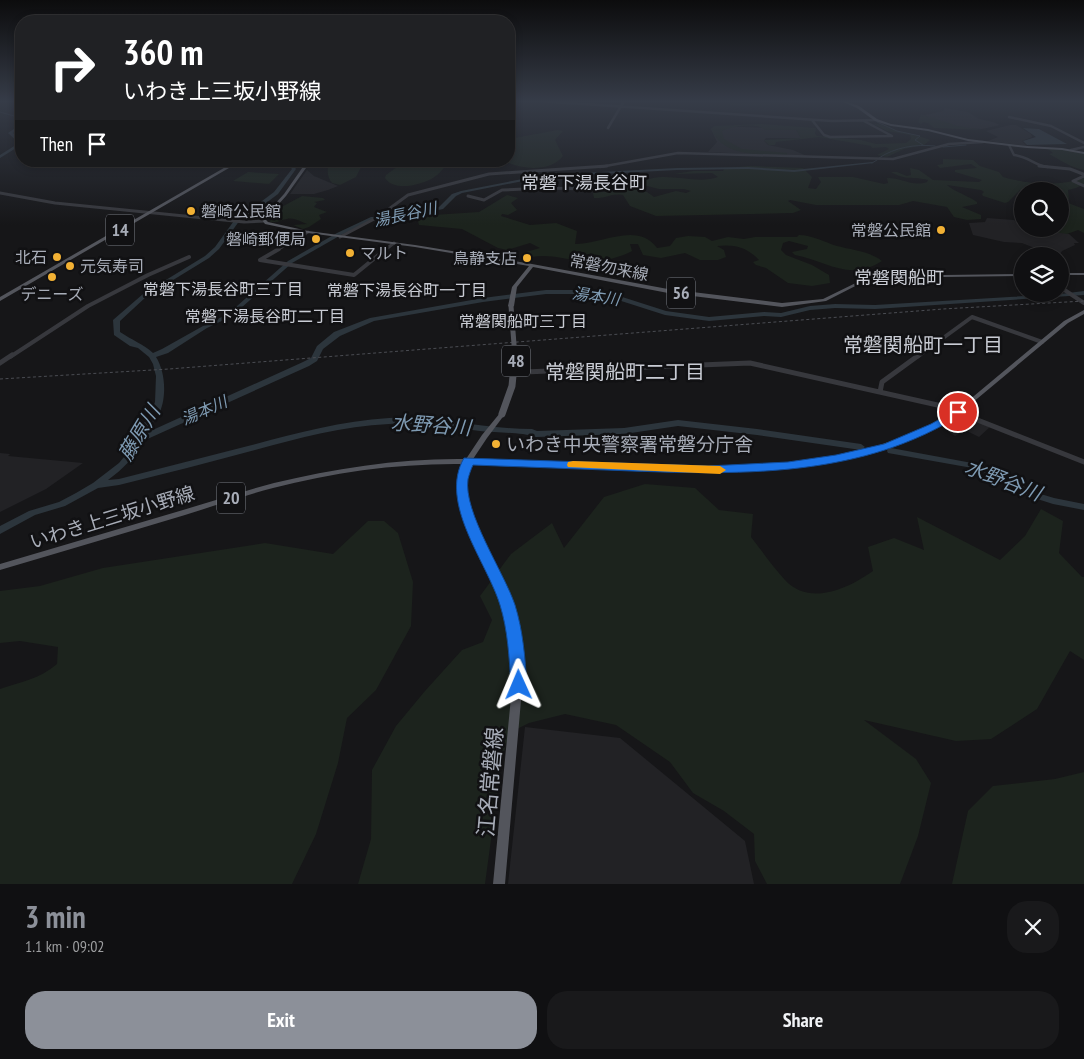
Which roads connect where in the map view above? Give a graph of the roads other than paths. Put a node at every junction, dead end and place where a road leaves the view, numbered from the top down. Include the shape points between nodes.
1 (980, 142) edge
2 (986, 142) edge
3 (1009, 145) junction
4 (1084, 147) edge
5 (1071, 150) junction
6 (1084, 153) edge
7 (228, 167) edge
8 (305, 167) edge
9 (1084, 186) edge
10 (589, 189) dead end
11 (0, 193) edge
12 (468, 196) dead end
13 (150, 212) junction
14 (265, 221) junction
15 (308, 232) junction
16 (337, 236) junction
17 (394, 243) junction
18 (189, 257) dead end
19 (532, 265) junction
20 (1014, 274) edge
21 (1069, 274) edge
22 (1084, 274) edge
23 (1069, 292) edge
24 (0, 297) edge
25 (1084, 303) edge
26 (1084, 312) edge
27 (1042, 342) junction
28 (0, 363) edge
29 (524, 372) dead end
30 (880, 392) junction
31 (958, 412) junction
32 (468, 461) junction
33 (1084, 462) edge
34 (0, 567) edge
35 (500, 884) edge

1 - 16 street via 949,144 893,159 678,153 594,168 489,174 408,195 376,218
2 - 3 main road
3 - 5 main road
3 - 9 street via 1014,155 1030,159 1040,166 1070,169 1083,174 1073,181
4 - 5 street
5 - 6 main road
7 - 13 main road, 14
8 - 14 main road
10 - 12 street via 502,190 484,200
11 - 13 street via 55,203
13 - 14 street via 244,222
13 - 24 main road, 14
14 - 15 main road, 常磐勿来線 / 56
15 - 16 main road, 常磐勿来線 / 56
15 - 17 street via 260,260 354,275
16 - 17 main road, 常磐勿来線 / 56
17 - 19 main road, 常磐勿来線 / 56
18 - 28 street via 88,306
19 - 20 main road, 常磐勿来線 / 56 via 668,291 786,305 824,300 870,277
19 - 32 main road, 江名常磐線 / 48, bridge via 513,294 517,369 511,396
21 - 22 main road
23 - 25 street
26 - 27 main road, いわき上三坂小野線 / 20 via 1071,318
27 - 30 street via 972,317 882,382
27 - 31 main road, いわき上三坂小野線 / 20
29 - 30 street via 750,363
30 - 31 street
31 - 32 main road, いわき上三坂小野線 / 20 via 935,427 888,446 836,459 788,466 708,470
31 - 33 street
32 - 34 main road, いわき上三坂小野線 / 20 via 404,464 300,479
32 - 35 main road, 江名常磐線 / 48 via 462,480 464,504 507,605 519,666

